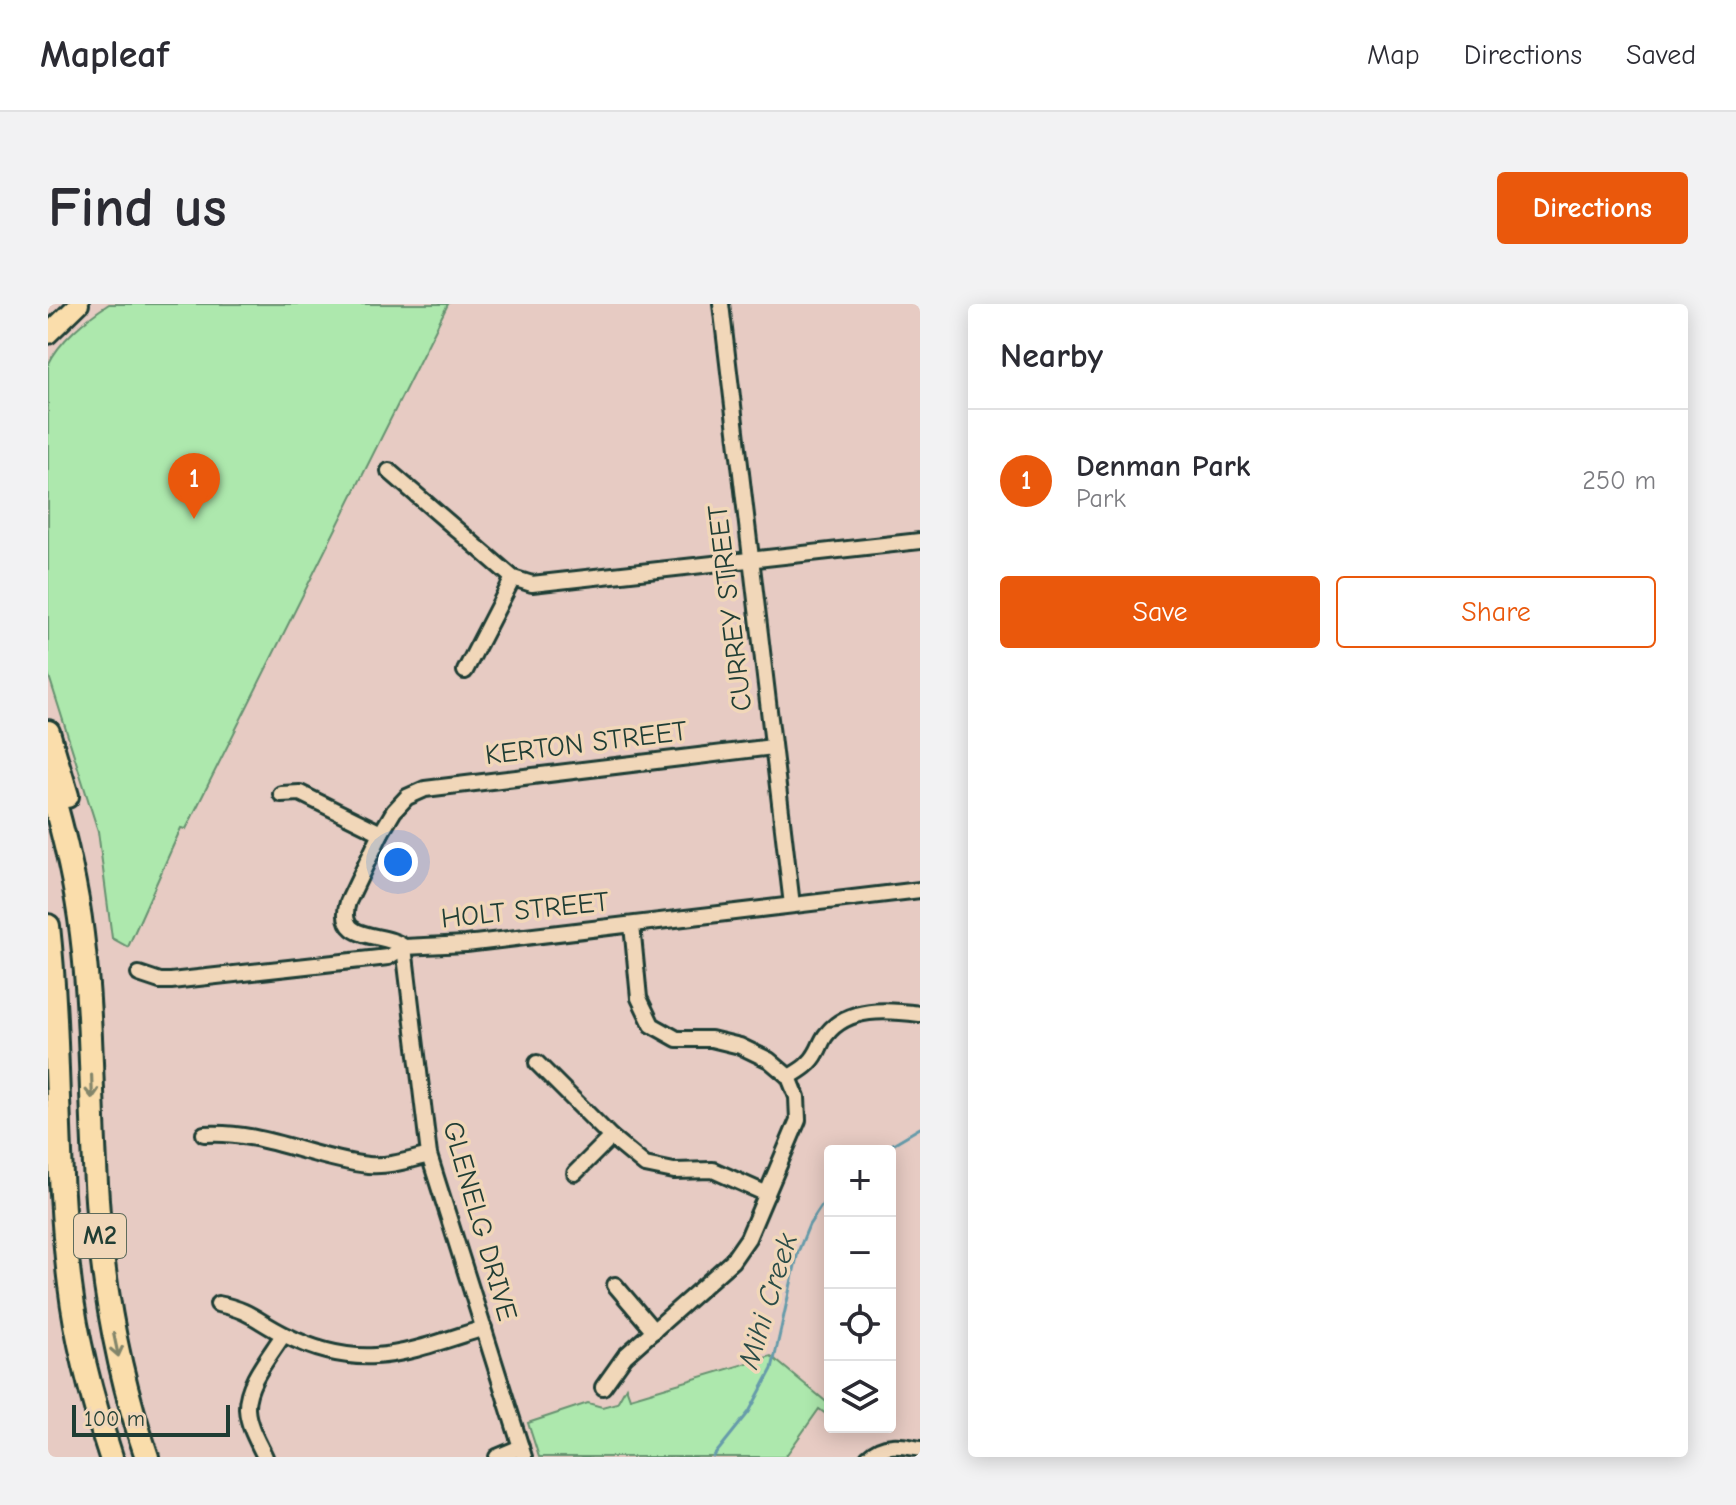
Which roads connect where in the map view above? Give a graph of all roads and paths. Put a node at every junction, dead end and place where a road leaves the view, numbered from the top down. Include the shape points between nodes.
1 (79, 304) edge
2 (721, 304) edge
3 (48, 334) edge
4 (389, 471) dead end
5 (920, 541) edge
6 (751, 559) junction
7 (513, 578) junction
8 (465, 671) dead end
9 (48, 732) edge
10 (773, 747) junction
11 (48, 779) edge
12 (281, 794) dead end
13 (381, 833) junction
14 (920, 890) edge
15 (792, 905) junction
16 (632, 925) junction
17 (48, 926) edge
18 (404, 947) junction
19 (86, 972) junction
20 (139, 974) dead end
21 (920, 1014) edge
22 (51, 1016) edge
23 (537, 1063) dead end
24 (789, 1077) junction
25 (204, 1134) dead end
26 (611, 1137) junction
27 (429, 1155) junction
28 (575, 1173) dead end
29 (767, 1194) junction
30 (615, 1285) dead end
31 (218, 1304) dead end
32 (484, 1328) junction
33 (654, 1331) junction
34 (283, 1335) junction
35 (603, 1387) dead end
36 (920, 1449) edge
37 (522, 1452) edge
38 (111, 1457) edge
39 (147, 1457) edge
40 (265, 1457) edge
41 (497, 1457) edge
42 (868, 1457) edge

1 - 3 main road
2 - 6 street, CURREY STREET
4 - 7 street
5 - 6 street
6 - 7 street via 532,584
6 - 10 street, CURREY STREET
7 - 8 street
9 - 19 highway via 84,878 92,944
10 - 13 street, KERTON STREET via 425,789 407,797
10 - 15 street, CURREY STREET
11 - 19 highway, M2 via 76,895
12 - 13 street via 300,793
13 - 18 street via 347,905 347,919 360,933 393,939
14 - 15 street, HOLT STREET
15 - 16 street, HOLT STREET
16 - 18 street, HOLT STREET
16 - 24 street via 639,998 652,1025 677,1039 740,1046
17 - 22 highway, M2
18 - 20 street, HOLT STREET via 388,957 171,981
18 - 27 street, GLENELG DRIVE
19 -> 39 highway, M2 via 104,1272 116,1348
21 - 24 street via 864,1011 840,1022 806,1067
22 - 38 highway, M2 via 70,1288
23 - 26 street
24 - 29 street via 798,1120
25 - 27 street via 230,1133 368,1165
26 - 28 street
26 - 29 street via 645,1165 713,1170
27 - 32 street, GLENELG DRIVE
29 - 33 street via 732,1261
30 - 33 street
31 - 34 street via 241,1309
32 - 34 street via 384,1357 334,1354
32 - 37 street, GLENELG DRIVE
33 - 35 street via 625,1356
34 - 40 street via 250,1388 247,1408
36 - 42 street via 876,1448
37 - 41 street

